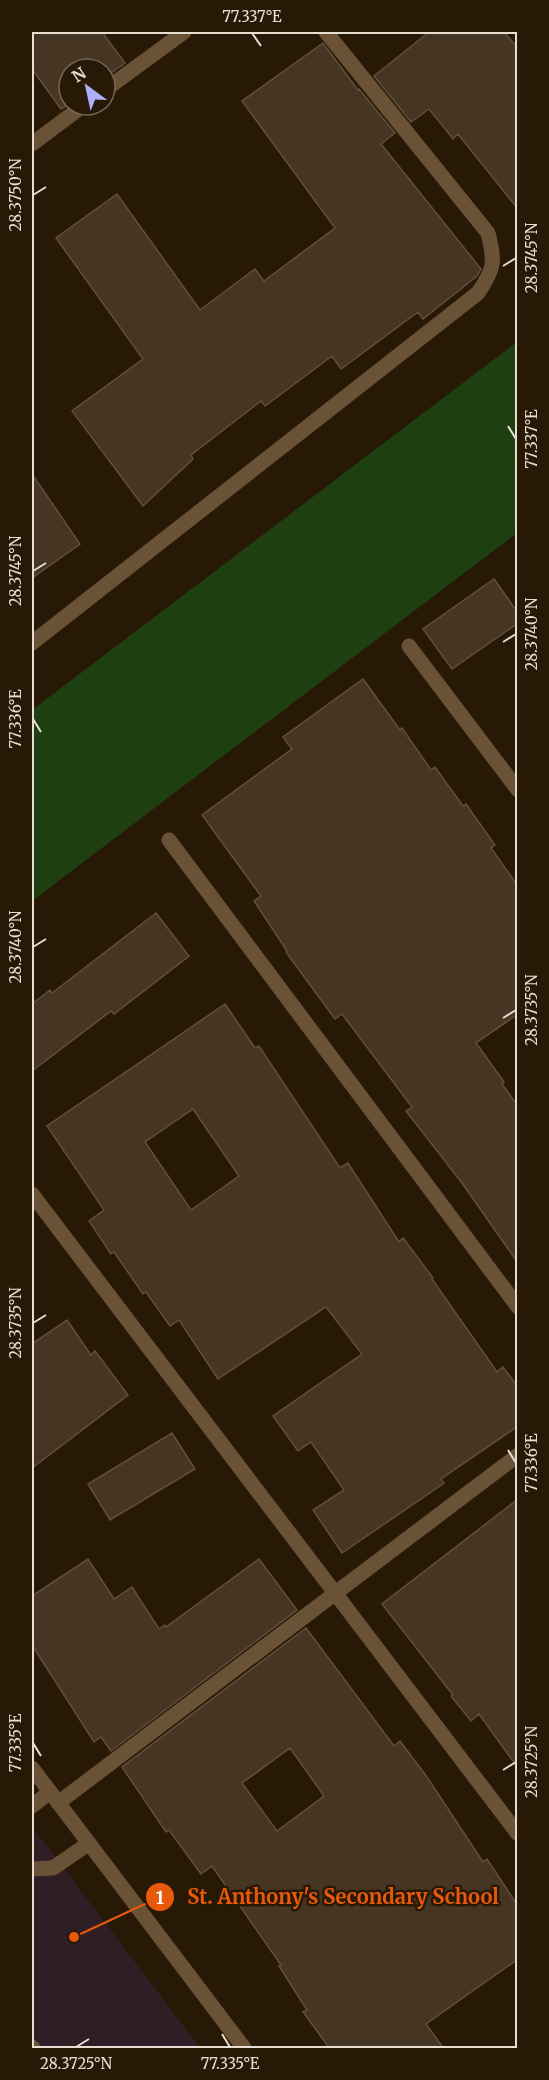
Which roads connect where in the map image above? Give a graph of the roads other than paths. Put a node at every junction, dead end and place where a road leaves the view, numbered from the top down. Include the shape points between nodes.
1 (184, 32) edge
2 (326, 32) edge
3 (117, 81) edge
4 (68, 117) edge
5 (32, 144) edge
6 (32, 643) edge
7 (409, 646) dead end
8 (518, 790) edge
9 (169, 840) dead end
10 (32, 1194) edge
11 (518, 1307) edge
12 (518, 1455) edge
13 (335, 1593) junction
14 (32, 1768) edge
15 (54, 1798) junction
16 (32, 1806) edge
17 (518, 1834) edge
18 (88, 1844) junction
19 (32, 1869) edge
20 (244, 2049) edge

1 - 3 street
2 - 6 street via 488,234 493,254 491,273 478,293
4 - 5 street
7 - 8 street
9 - 11 street
10 - 13 street
12 - 13 street
13 - 15 street
13 - 17 street
14 - 15 street
15 - 16 street
15 - 18 street
18 - 19 street via 53,1868
18 - 20 street

